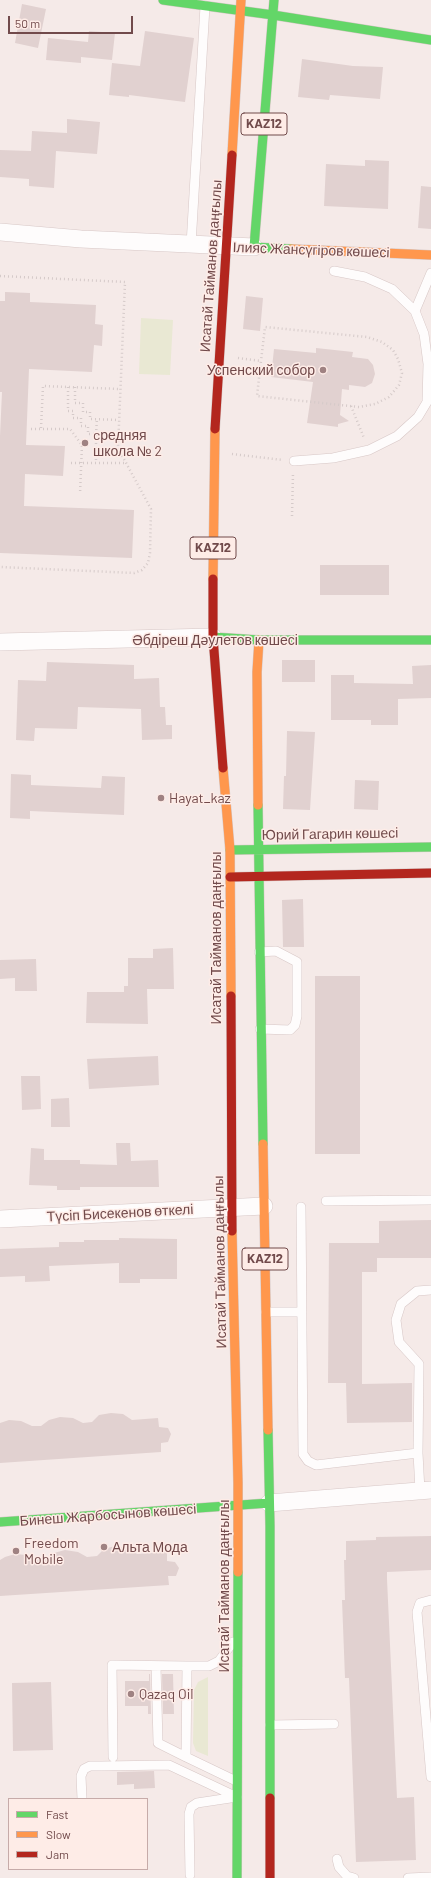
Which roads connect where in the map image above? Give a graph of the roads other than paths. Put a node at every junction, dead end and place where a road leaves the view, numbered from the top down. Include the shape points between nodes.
1 (163, 0) edge
2 (241, 0) edge
3 (274, 0) edge
4 (205, 6) junction
5 (240, 10) junction
6 (273, 15) junction
7 (431, 40) edge
8 (0, 232) edge
9 (191, 245) junction
10 (226, 247) junction
11 (254, 247) junction
12 (431, 255) edge
13 (334, 271) dead end
14 (431, 273) edge
15 (415, 311) junction
16 (429, 402) edge
17 (294, 461) road end
18 (213, 637) junction
19 (259, 640) junction
20 (431, 640) edge
21 (0, 642) edge
22 (431, 847) edge
23 (258, 849) junction
24 (230, 850) junction
25 (431, 873) edge
26 (259, 876) junction
27 (230, 877) junction
28 (259, 952) junction
29 (260, 1029) junction
30 (431, 1200) edge
31 (326, 1201) dead end
32 (264, 1206) junction
33 (301, 1207) dead end
34 (232, 1208) junction
35 (0, 1219) edge
36 (431, 1290) edge
37 (266, 1312) junction
38 (302, 1312) junction
39 (418, 1453) junction
40 (426, 1491) edge
41 (269, 1503) junction
42 (238, 1506) junction
43 (0, 1522) edge
44 (431, 1600) edge
45 (238, 1634) junction
46 (156, 1666) junction
47 (187, 1666) junction
48 (334, 1724) dead end
49 (270, 1725) junction
50 (113, 1756) dead end
51 (186, 1757) junction
52 (431, 1778) edge
53 (237, 1782) junction
54 (237, 1797) junction
55 (82, 1798) edge
56 (337, 1859) dead end
57 (190, 1875) dead end
58 (431, 1877) edge
59 (237, 1878) edge
60 (270, 1878) edge
61 (354, 1878) edge
62 (408, 1878) edge

1 - 4 main road
2 - 5 main road, Исатай Тайманов даңғылы / KAZ12
3 - 6 main road, KAZ12
4 - 5 main road
4 - 9 lane
5 - 6 main road
5 - 10 main road, Исатай Тайманов даңғылы / KAZ12
6 - 7 main road
6 - 11 main road, KAZ12
8 - 9 street, Ілияс Жансүгіров көшесі
9 - 10 street, Ілияс Жансүгіров көшесі
10 - 11 street, Ілияс Жансүгіров көшесі
10 - 18 main road, Исатай Тайманов даңғылы / KAZ12 via 214,452
11 - 12 main road, Ілияс Жансүгіров көшесі
13 - 15 lane via 364,277 392,289
14 - 15 lane
15 - 16 lane via 424,334
16 - 17 lane via 418,417 397,436 369,450 333,458
18 - 19 main road, Әбдіреш Дәулетов көшесі
18 - 21 street, Әбдіреш Дәулетов көшесі
18 - 24 main road, Исатай Тайманов даңғылы / KAZ12
19 - 20 main road, Әбдіреш Дәулетов көшесі
19 - 23 main road, KAZ12
22 - 23 main road, Юрий Гагарин көшесі
23 - 24 main road, Юрий Гагарин көшесі
23 - 26 main road, KAZ12
24 - 27 main road, Исатай Тайманов даңғылы / KAZ12
25 - 26 main road
26 - 27 main road
26 - 28 main road, KAZ12
27 - 34 main road, Исатай Тайманов даңғылы / KAZ12
28 - 29 main road, KAZ12
28 - 29 lane via 276,951 297,962 295,1025 290,1030
29 - 32 main road, KAZ12
30 - 31 lane
32 - 34 street, Түсіп Бисекенов өткелі
32 - 37 main road, KAZ12
33 - 38 lane
34 - 35 street, Түсіп Бисекенов өткелі
34 - 42 main road, Исатай Тайманов даңғылы / KAZ12
36 - 39 lane via 417,1291 401,1304 396,1320 398,1342 418,1364
37 - 38 lane
37 - 41 main road, KAZ12
38 - 39 lane via 303,1454 308,1461 316,1465
39 - 40 lane
40 - 41 street, Бинеш Жарбосынов көшесі
41 - 42 main road, Бинеш Жарбосынов көшесі
41 - 49 main road, KAZ12
42 - 43 main road, Бинеш Жарбосынов көшесі
42 - 45 main road, Исатай Тайманов даңғылы / KAZ12
44 - 52 lane via 420,1603 417,1612
45 - 47 lane via 219,1661 209,1666
45 - 53 main road, Исатай Тайманов даңғылы / KAZ12
46 - 47 lane
46 - 50 lane via 112,1665
46 - 51 lane via 158,1743
47 - 51 lane
48 - 49 lane
49 - 60 main road, KAZ12
51 - 53 lane
53 - 54 main road, Исатай Тайманов даңғылы / KAZ12
54 - 55 lane via 169,1765 90,1766 84,1769 81,1776
54 - 57 lane via 197,1803 191,1807
54 - 59 main road, Исатай Тайманов даңғылы / KAZ12
56 - 61 lane via 339,1867 347,1876
58 - 62 lane

